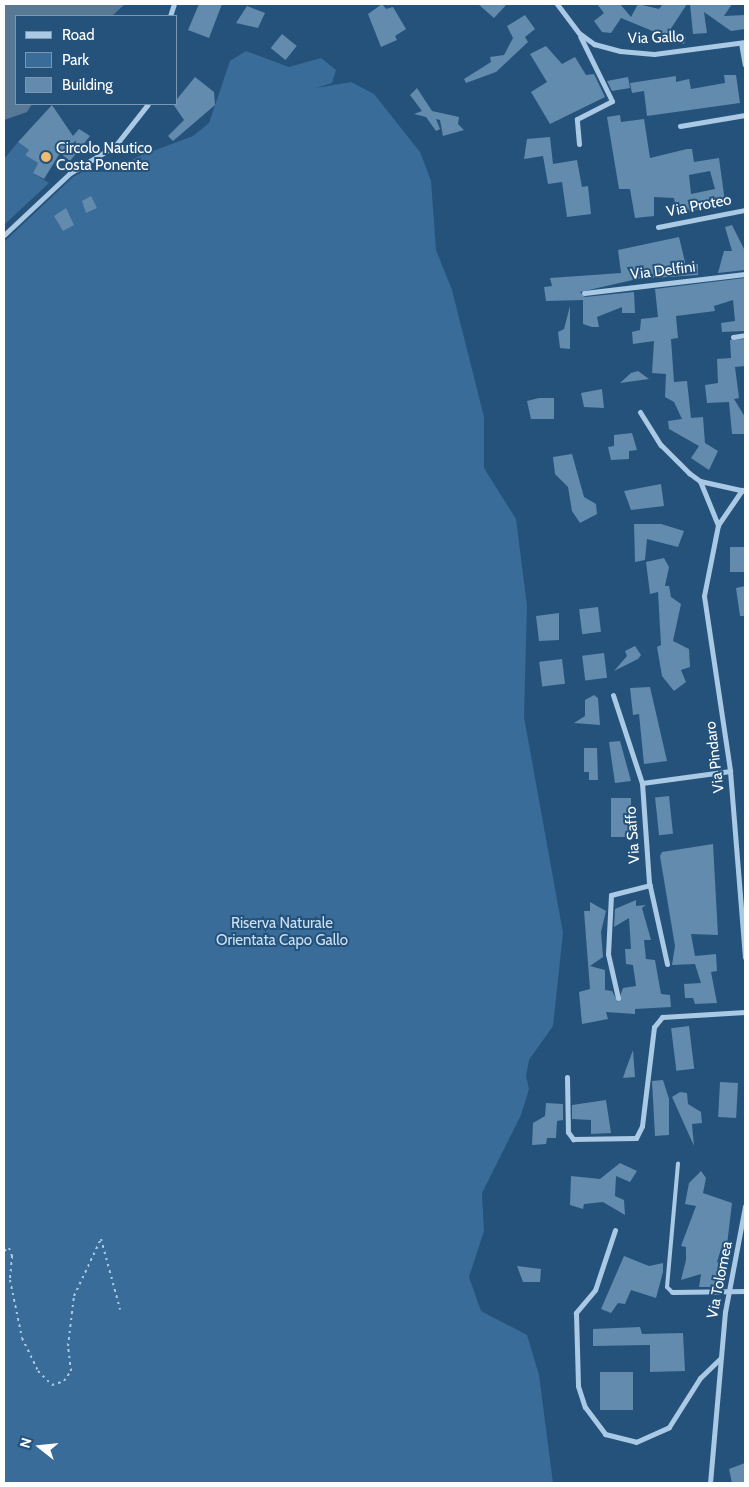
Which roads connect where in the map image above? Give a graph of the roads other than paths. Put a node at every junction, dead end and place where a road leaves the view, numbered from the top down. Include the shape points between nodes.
1 (557, 4) edge
2 (579, 33) junction
3 (743, 43) edge
4 (745, 64) edge
5 (147, 105) edge
6 (745, 115) edge
7 (680, 126) dead end
8 (579, 144) dead end
9 (745, 210) edge
10 (658, 227) dead end
11 (4, 235) edge
12 (745, 274) edge
13 (584, 293) dead end
14 (745, 335) edge
15 (733, 337) dead end
16 (640, 412) dead end
17 (700, 480) junction
18 (744, 490) edge
19 (718, 525) junction
20 (613, 695) dead end
21 (730, 771) junction
22 (642, 782) junction
23 (650, 885) junction
24 (745, 957) edge
25 (667, 964) dead end
26 (618, 998) dead end
27 (745, 1012) edge
28 (567, 1077) dead end
29 (678, 1163) dead end
30 (745, 1206) edge
31 (615, 1230) dead end
32 (745, 1291) edge
33 (672, 1292) joint
34 (730, 1294) junction
35 (720, 1359) junction
36 (710, 1483) edge

1 - 2 street, Via Gallo
2 - 3 street, Via Gallo via 594,44 640,54
2 - 8 street via 612,100 577,119
3 - 4 street
5 - 11 street via 115,146 70,173
6 - 7 street
9 - 10 street, Via Proteo
12 - 13 street, Via Delfini
14 - 15 street
16 - 17 street via 673,460
17 - 18 street
17 - 19 street
18 - 19 street, Via Pindaro
19 - 21 street, Via Pindaro via 704,596
20 - 22 street, Via Saffo
21 - 22 street
21 - 24 street, Via Pindaro
22 - 23 street, Via Saffo
23 - 25 street, Via Saffo
23 - 26 street via 611,895 608,954
27 - 28 street via 662,1018 654,1027 642,1126 636,1138 573,1139 568,1132
29 - 33 lane via 667,1287
30 - 34 street, Via Tolomea
31 - 35 street via 595,1290 576,1313 578,1386 585,1407 605,1434 636,1442 669,1426 700,1378
32 - 34 street
33 - 34 street
34 - 35 street, Via Tolomea
35 - 36 street, Via Tolomea

